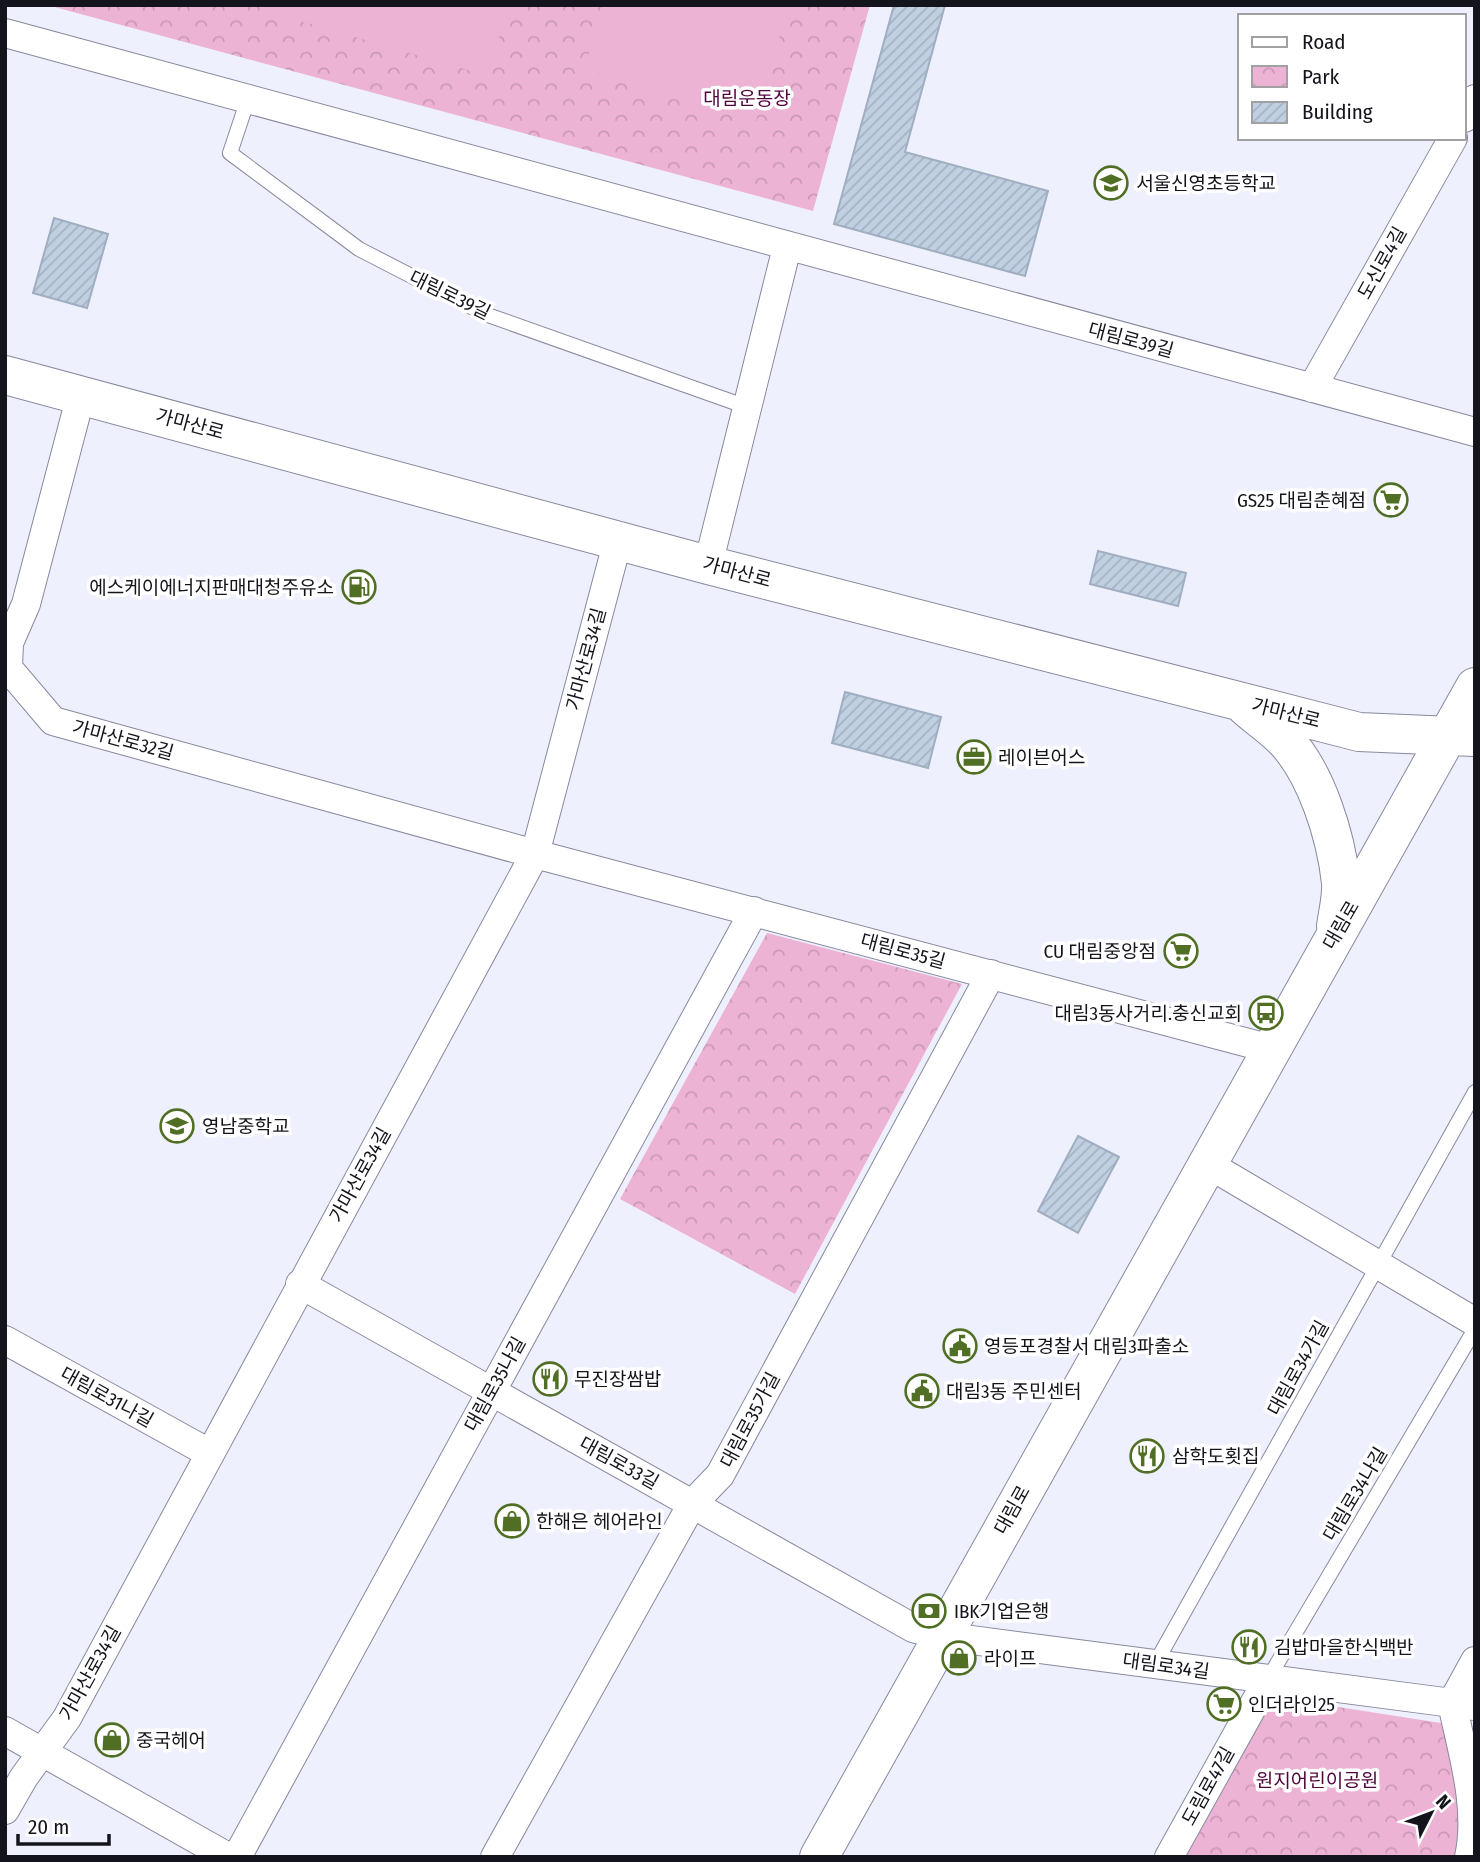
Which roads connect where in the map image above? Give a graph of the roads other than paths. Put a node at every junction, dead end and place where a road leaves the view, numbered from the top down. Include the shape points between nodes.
1 (5, 33) edge
2 (248, 99) junction
3 (1475, 99) edge
4 (1466, 115) edge
5 (1452, 140) edge
6 (787, 247) junction
7 (5, 375) edge
8 (1312, 388) junction
9 (81, 395) junction
10 (747, 407) junction
11 (1475, 432) edge
12 (618, 540) junction
13 (708, 565) junction
14 (1475, 687) edge
15 (1238, 701) junction
16 (1462, 736) edge
17 (535, 854) junction
18 (754, 911) junction
19 (1335, 936) junction
20 (991, 974) junction
21 (1271, 1049) junction
22 (1475, 1092) edge
23 (1206, 1163) junction
24 (1378, 1265) junction
25 (300, 1284) junction
26 (1475, 1322) edge
27 (1475, 1329) edge
28 (7, 1345) edge
29 (491, 1391) junction
30 (209, 1453) junction
31 (692, 1504) junction
32 (941, 1636) junction
33 (1475, 1661) edge
34 (1155, 1664) junction
35 (1268, 1679) junction
36 (1463, 1704) edge
37 (5, 1731) edge
38 (43, 1753) junction
39 (5, 1810) edge
40 (228, 1857) edge
41 (237, 1857) edge
42 (495, 1857) edge
43 (819, 1857) edge
44 (1168, 1857) edge
45 (1469, 1857) edge

1 - 2 street, 대림로39길
2 - 6 street, 대림로39길
2 - 10 lane, 대림로39길 via 230,153 359,249 485,314
3 - 4 street
5 - 8 street, 도신로4길
6 - 8 street, 대림로39길
6 - 10 street
7 - 9 main road, 가마산로
8 - 11 street, 대림로39길
9 - 12 main road, 가마산로
9 - 17 street, 가마산로32길 via 26,604 9,643 8,668 52,721
10 - 13 street
12 - 13 main road, 가마산로
12 - 17 street, 가마산로34길
13 - 15 main road, 가마산로
14 - 16 main road, 대림로
15 - 16 main road, 가마산로 via 1359,732
15 - 19 main road via 1283,738 1304,767 1322,808 1335,843 1341,886
16 - 19 main road, 대림로
17 - 18 street, 대림로35길
17 - 25 street, 가마산로34길
18 - 20 street, 대림로35길
18 - 29 street, 대림로35나길
19 - 21 main road, 대림로
20 - 21 street, 대림로35길
20 - 31 street, 대림로35가길 via 720,1475
21 - 23 main road, 대림로
22 - 24 lane, 대림로34가길
23 - 24 street
23 - 32 main road, 대림로
24 - 26 street
24 - 34 lane, 대림로34가길
25 - 29 street, 대림로33길
25 - 30 street, 가마산로34길
27 - 35 lane, 대림로34나길
28 - 30 street, 대림로31나길
29 - 31 street, 대림로33길
29 - 41 street, 대림로35나길
30 - 38 street, 가마산로34길 via 67,1718
31 - 32 street, 대림로33길 via 913,1628
31 - 42 street, 대림로35가길
32 - 34 street, 대림로34길
32 - 43 main road, 대림로
33 - 36 street
34 - 35 street, 대림로34길
35 - 36 street, 대림로34길
35 - 44 street, 도림로47길
36 - 45 street via 1474,1825
37 - 38 street
38 - 39 street, 가마산로34길
38 - 40 street

